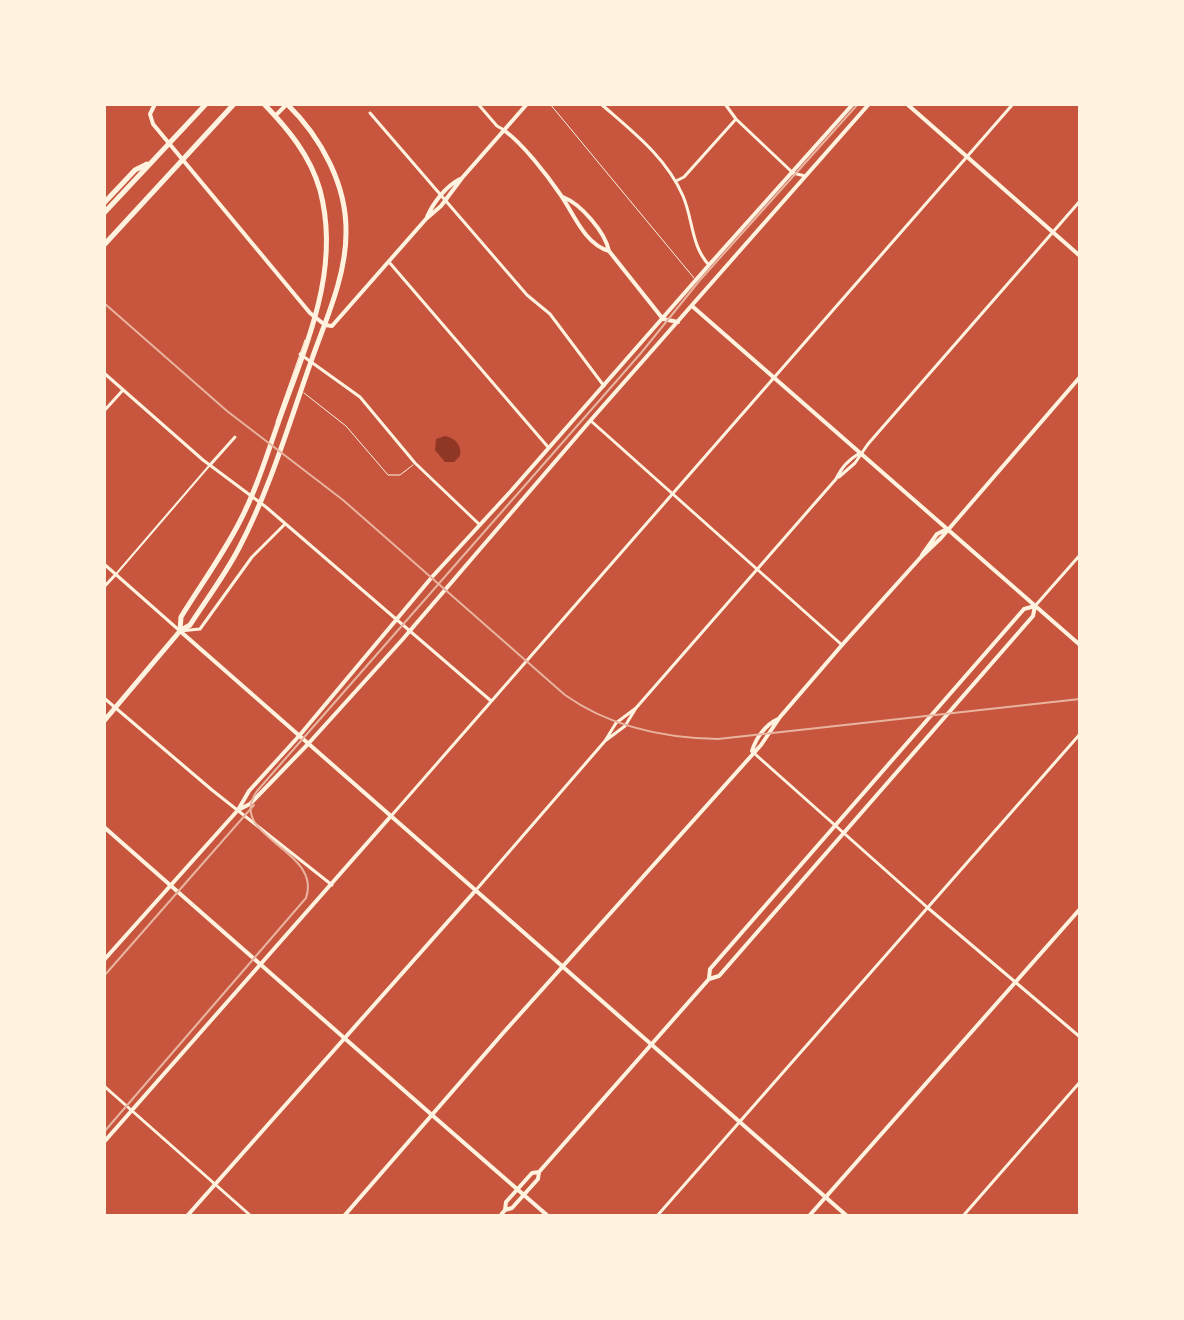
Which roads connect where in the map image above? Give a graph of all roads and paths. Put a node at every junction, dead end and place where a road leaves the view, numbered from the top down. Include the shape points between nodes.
1 (155, 104) edge
2 (206, 104) edge
3 (234, 104) edge
4 (264, 104) edge
5 (287, 104) edge
6 (478, 104) edge
7 (527, 104) edge
8 (550, 104) edge
9 (601, 104) edge
10 (725, 104) edge
11 (869, 104) edge
12 (907, 104) edge
13 (1013, 104) edge
14 (850, 105) edge
15 (370, 113) dead end
16 (275, 116) junction
17 (736, 119) junction
18 (504, 130) junction
19 (967, 157) junction
20 (152, 162) junction
21 (793, 173) junction
22 (805, 176) junction
23 (462, 178) junction
24 (676, 181) junction
25 (441, 196) junction
26 (563, 197) junction
27 (446, 201) junction
28 (1080, 201) edge
29 (104, 203) edge
30 (104, 213) edge
31 (426, 219) junction
32 (1053, 232) junction
33 (104, 245) edge
34 (609, 251) junction
35 (1080, 256) edge
36 (389, 262) junction
37 (709, 265) junction
38 (696, 280) junction
39 (692, 306) junction
40 (313, 316) junction
41 (663, 319) junction
42 (678, 322) junction
43 (325, 325) junction
44 (300, 354) junction
45 (310, 362) junction
46 (104, 373) edge
47 (773, 377) junction
48 (1080, 377) edge
49 (290, 382) junction
50 (604, 386) junction
51 (123, 389) junction
52 (300, 390) junction
53 (104, 411) edge
54 (590, 421) junction
55 (235, 437) dead end
56 (549, 449) junction
57 (860, 453) junction
58 (415, 463) junction
59 (210, 465) junction
60 (671, 493) junction
61 (285, 523) junction
62 (480, 525) junction
63 (947, 529) junction
64 (1080, 555) edge
65 (104, 564) edge
66 (757, 569) junction
67 (116, 574) junction
68 (104, 587) edge
69 (1035, 606) junction
70 (398, 620) junction
71 (408, 630) junction
72 (180, 631) junction
73 (842, 645) junction
74 (1080, 645) edge
75 (104, 698) edge
76 (490, 700) junction
77 (116, 706) junction
78 (636, 708) junction
79 (104, 721) edge
80 (1080, 734) edge
81 (299, 736) junction
82 (605, 741) junction
83 (308, 744) junction
84 (752, 752) junction
85 (238, 810) junction
86 (391, 816) junction
87 (836, 824) junction
88 (104, 827) edge
89 (844, 832) junction
90 (170, 885) junction
91 (332, 885) junction
92 (476, 890) junction
93 (928, 908) junction
94 (1080, 909) edge
95 (104, 960) edge
96 (261, 964) junction
97 (563, 966) junction
98 (709, 979) junction
99 (1016, 982) junction
100 (344, 1037) junction
101 (1080, 1037) edge
102 (652, 1044) junction
103 (1080, 1082) edge
104 (104, 1086) edge
105 (132, 1110) junction
106 (432, 1115) junction
107 (740, 1121) junction
108 (104, 1142) edge
109 (539, 1172) junction
110 (215, 1184) junction
111 (517, 1189) junction
112 (524, 1195) junction
113 (825, 1198) junction
114 (505, 1210) junction
115 (187, 1216) edge
116 (251, 1216) edge
117 (344, 1216) edge
118 (500, 1216) edge
119 (548, 1216) edge
120 (657, 1216) edge
121 (809, 1216) edge
122 (847, 1216) edge
123 (963, 1216) edge

1 - 40 main road via 153,124
2 - 20 main road
3 - 33 main road
4 - 16 main road
5 - 16 main road
5 - 72 main road via 334,174 343,200 345,249 337,287 269,480 239,548 190,625
6 - 18 street
7 - 18 main road
8 - 38 lane
9 - 24 street via 653,150
10 - 17 street
11 - 22 main road
12 - 19 main road
13 - 19 street
14 - 21 main road
15 - 25 street
16 - 72 main road via 307,158 320,190 327,241 325,278 257,481 238,525 181,617
17 - 21 street
17 - 24 street
18 - 23 main road
18 - 26 main road
19 - 32 main road
19 - 47 street
20 - 29 main road via 135,170
20 - 30 main road
21 - 22 street
21 - 37 main road
22 - 39 main road
23 - 25 main road
23 - 27 main road
24 - 37 street via 697,250
25 - 27 street
25 - 31 main road
26 - 34 main road via 585,214
26 - 34 main road via 577,222
27 - 31 main road
27 - 50 street via 527,295 550,314
28 - 32 street
31 - 36 main road
32 - 35 main road
32 - 57 street
34 - 41 main road
36 - 43 main road via 332,326
36 - 56 street
37 - 38 main road
38 - 41 main road
39 - 42 main road
39 - 47 main road
40 - 43 main road
40 - 44 lane
41 - 42 main road
41 - 50 main road
42 - 54 main road
43 - 45 street
44 - 45 street
44 - 49 lane
45 - 52 lane
45 - 58 street via 360,397
46 - 51 street
47 - 57 main road
47 - 60 street
48 - 63 main road
49 - 52 lane
49 - 52 lane via 275,425 286,435
50 - 56 main road
51 - 53 street
51 - 59 street
52 - 58 lane via 346,426 388,475 400,475
54 - 60 street
54 - 71 main road
55 - 59 street
56 - 62 main road
57 - 63 main road
57 - 66 street
58 - 62 street
59 - 61 street
59 - 67 street
60 - 66 street
60 - 76 street
61 - 70 street
61 - 72 street via 252,557 202,628
62 - 70 main road
63 - 69 main road
63 - 73 main road
64 - 69 street
65 - 67 street
66 - 73 street
66 - 78 street
67 - 68 street
67 - 72 street
69 - 74 main road
69 - 87 main road via 1024,609
69 - 89 main road via 1033,616
70 - 71 street
70 - 81 main road
71 - 76 street
71 - 83 main road
72 - 77 main road
72 - 81 main road
73 - 84 main road
75 - 77 street
76 - 86 street
77 - 79 main road
77 - 85 street
78 - 82 street via 616,723
78 - 82 street via 625,726
80 - 93 street
81 - 83 main road
81 - 85 main road
82 - 92 street
83 - 85 main road via 246,808
83 - 86 main road
84 - 87 street
84 - 97 main road
85 - 90 main road
85 - 91 street
86 - 91 main road
86 - 92 main road
87 - 89 street
87 - 98 main road via 710,969
88 - 90 main road
89 - 93 street
89 - 98 main road via 719,976
90 - 95 main road
90 - 96 main road
91 - 96 main road
92 - 97 main road
92 - 100 main road
93 - 99 street
93 - 107 street
94 - 99 main road
96 - 100 main road
96 - 105 main road
97 - 102 main road
97 - 106 main road
98 - 102 main road
99 - 101 street
99 - 113 main road
100 - 106 main road
100 - 110 main road
102 - 107 main road
102 - 109 main road
103 - 123 street
104 - 105 street
105 - 108 main road
105 - 110 street
106 - 111 main road
106 - 117 main road
107 - 113 main road
107 - 120 street
109 - 111 main road
109 - 112 main road
110 - 115 main road
110 - 116 street
111 - 112 main road
111 - 114 main road
112 - 114 main road
112 - 119 main road
113 - 121 main road
113 - 122 main road
114 - 118 main road

